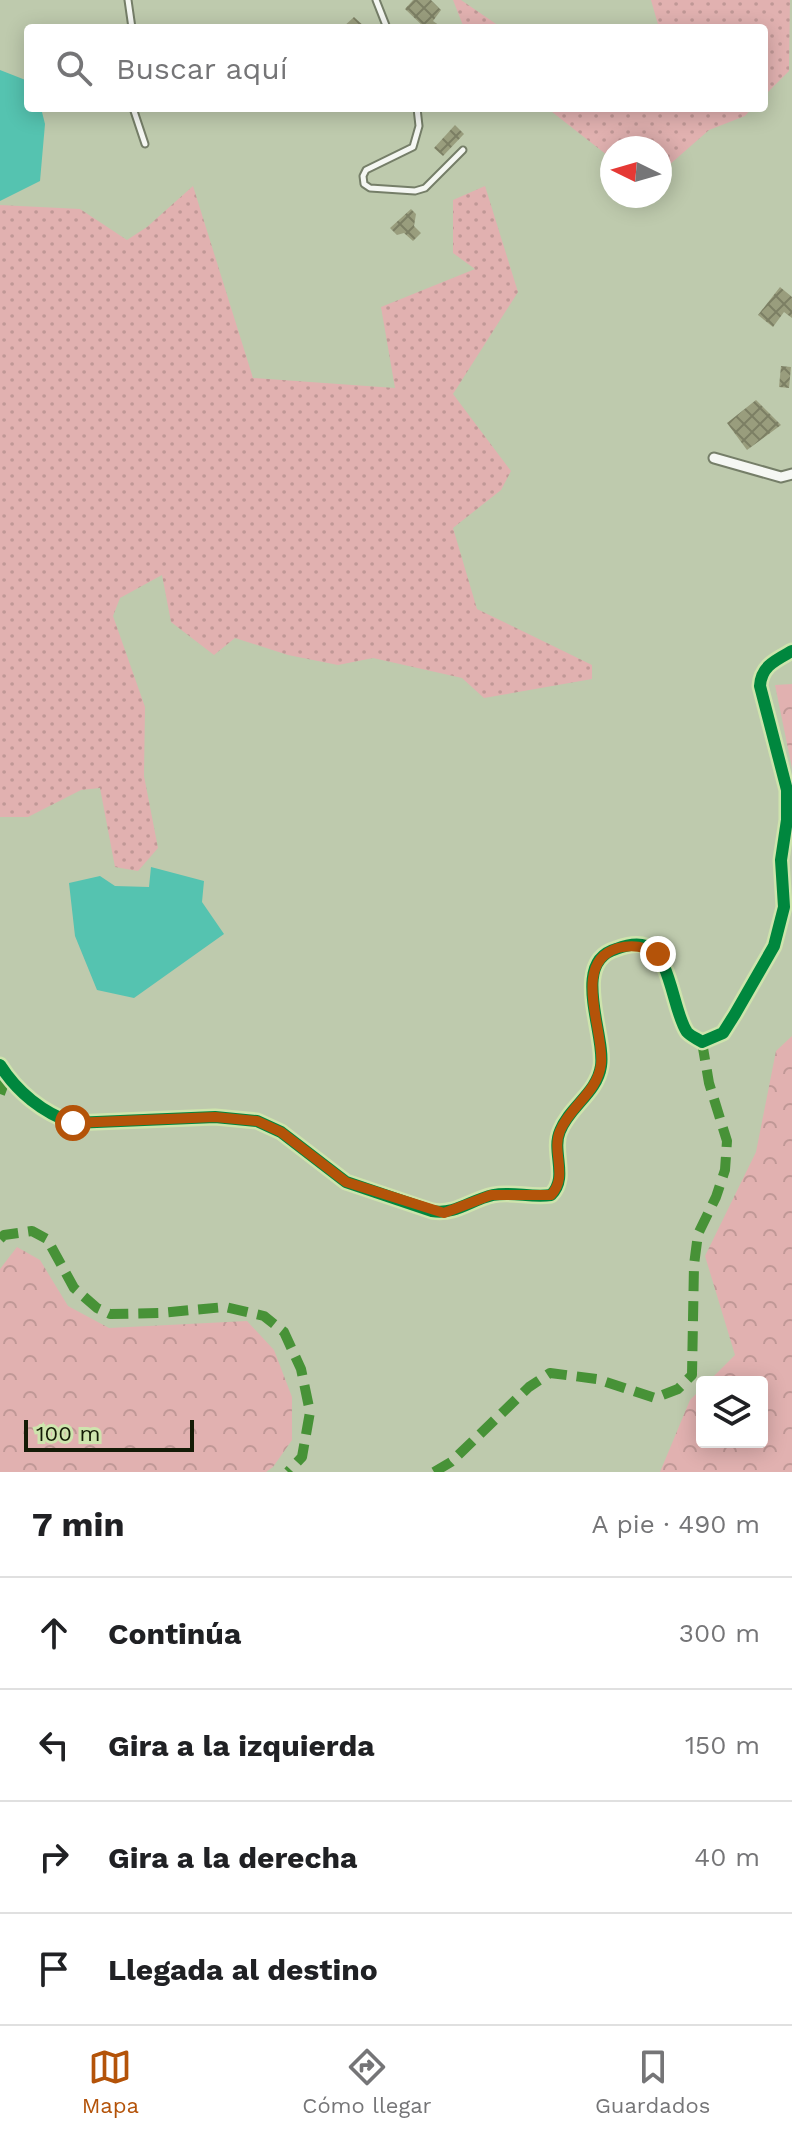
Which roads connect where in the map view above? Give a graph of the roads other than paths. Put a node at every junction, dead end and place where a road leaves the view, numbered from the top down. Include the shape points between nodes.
1 (128, 0) edge
2 (376, 0) edge
3 (131, 24) edge
4 (385, 24) edge
5 (134, 112) edge
6 (417, 112) edge
7 (145, 144) dead end
8 (463, 150) dead end
9 (714, 458) dead end
10 (792, 474) edge
11 (792, 651) edge
12 (0, 1065) edge

1 - 3 lane
2 - 4 lane
5 - 7 lane
6 - 8 lane via 413,147 366,170 364,184 425,188
9 - 10 street via 781,477
11 - 12 street via 766,666 760,676 787,790 781,860 784,907 774,946 723,1033 702,1042 688,1033 658,954 646,946 626,946 610,951 600,962 592,981 592,1001 603,1048 601,1069 593,1089 559,1133 559,1180 551,1195 491,1195 455,1211 432,1211 346,1182 281,1132 257,1121 215,1117 73,1123 52,1116

